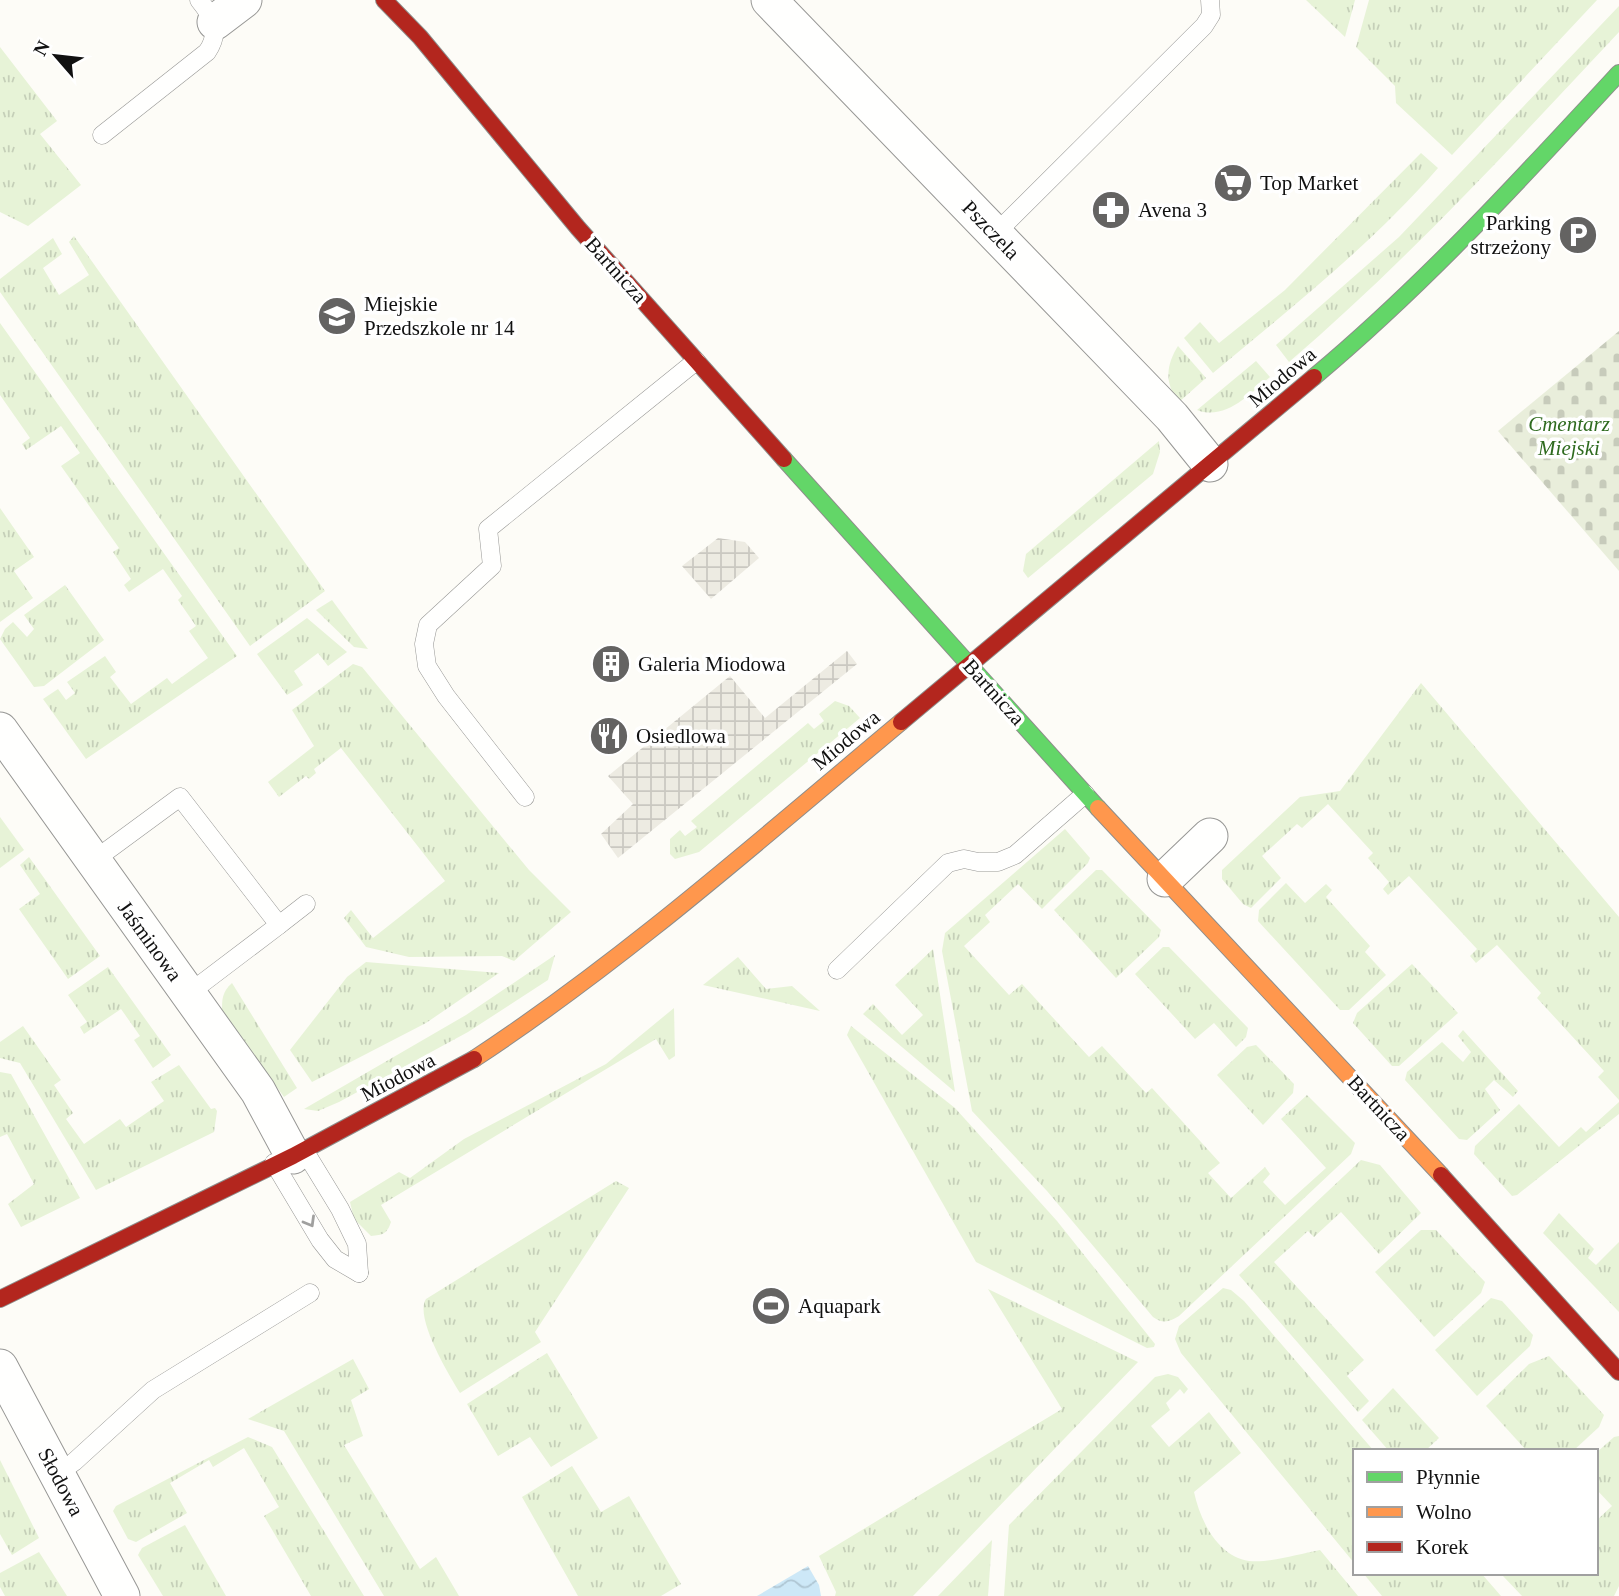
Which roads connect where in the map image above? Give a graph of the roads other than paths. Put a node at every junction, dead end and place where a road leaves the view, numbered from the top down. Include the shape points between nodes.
1 (244, 0) edge
2 (384, 0) edge
3 (769, 0) edge
4 (1210, 0) edge
5 (207, 11) edge
6 (1619, 73) edge
7 (102, 135) dead end
8 (995, 234) junction
9 (696, 361) junction
10 (1210, 464) junction
11 (970, 665) junction
12 (0, 730) edge
13 (1085, 793) junction
14 (525, 797) dead end
15 (1210, 836) dead end
16 (93, 861) junction
17 (1165, 879) junction
18 (306, 904) dead end
19 (279, 925) junction
20 (837, 970) dead end
21 (188, 994) junction
22 (290, 1156) junction
23 (310, 1293) dead end
24 (0, 1299) edge
25 (0, 1367) edge
26 (1619, 1372) edge
27 (57, 1474) junction
28 (122, 1596) edge

1 - 5 street
2 - 9 street, Bartnicza
3 - 8 street, Pszczela
4 - 8 lane via 1211,15 1204,26
5 - 7 lane via 214,43 208,52
6 - 10 street, Miodowa via 1411,291
8 - 10 street, Pszczela via 1172,417
9 - 11 street, Bartnicza
9 - 14 lane via 488,529 492,566 428,625 424,644 427,666
10 - 11 street, Miodowa
11 - 13 street, Bartnicza
11 - 22 street, Miodowa via 575,990 465,1065
12 - 16 street, Jaśminowa
13 - 17 street, Bartnicza
13 - 20 lane via 1015,855 998,862 964,859 948,863
15 - 17 street
16 - 19 lane via 180,797
16 - 21 street, Jaśminowa
17 - 26 street, Bartnicza via 1494,1231
18 - 19 lane
19 - 21 lane
21 - 22 street, Jaśminowa via 258,1091
22 -> 22 lane via 320,1240 335,1259 359,1273 357,1244 340,1209
22 - 24 street, Miodowa
23 - 27 lane via 153,1390
25 - 27 street, Słodowa
27 - 28 street, Słodowa

